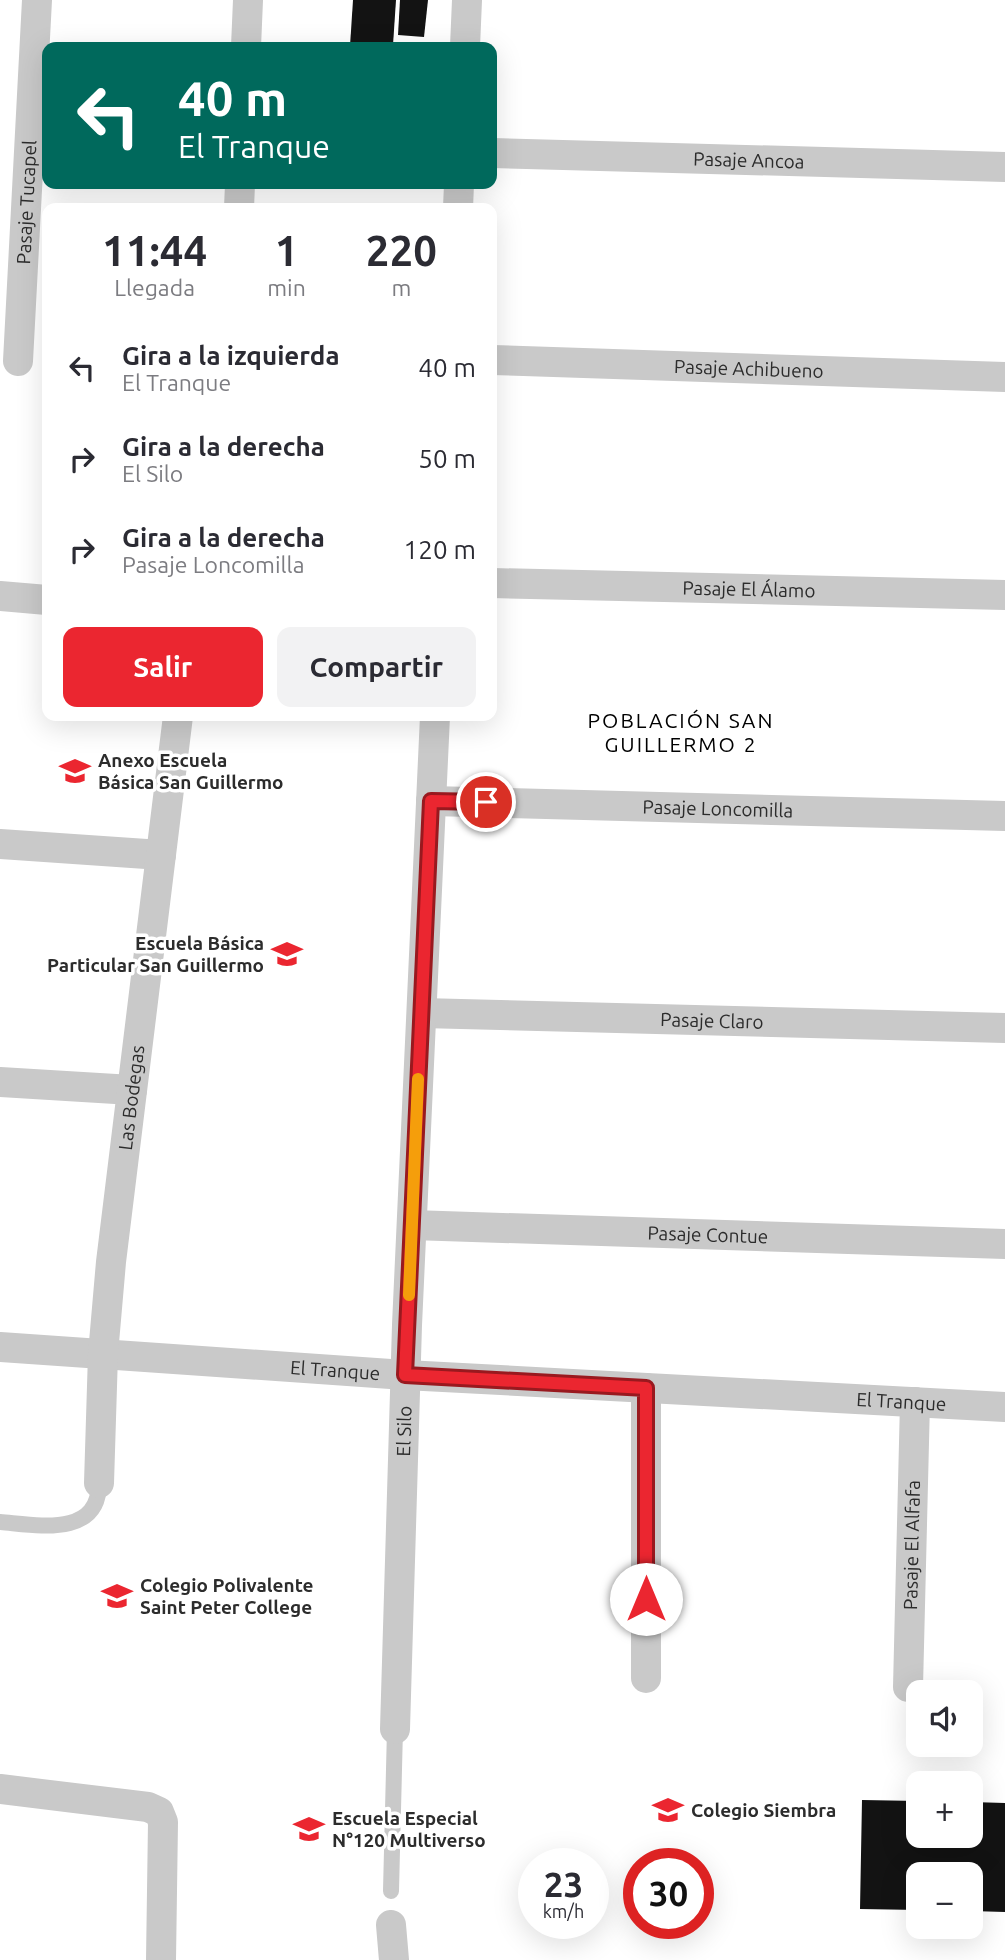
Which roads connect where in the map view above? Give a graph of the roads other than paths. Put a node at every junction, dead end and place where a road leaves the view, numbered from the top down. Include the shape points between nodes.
1 (37, 0) edge
2 (248, 0) edge
3 (467, 0) edge
4 (246, 42) edge
5 (465, 42) edge
6 (497, 153) edge
7 (1005, 167) edge
8 (497, 360) edge
9 (18, 361) dead end
10 (1005, 377) edge
11 (497, 583) edge
12 (0, 596) edge
13 (1005, 596) edge
14 (42, 600) edge
15 (177, 721) edge
16 (435, 721) edge
17 (431, 801) junction
18 (1005, 816) edge
19 (0, 845) edge
20 (161, 855) junction
21 (422, 1013) junction
22 (1005, 1028) edge
23 (0, 1082) edge
24 (132, 1090) junction
25 (412, 1225) junction
26 (1005, 1244) edge
27 (0, 1347) edge
28 (103, 1354) junction
29 (405, 1375) junction
30 (646, 1388) junction
31 (915, 1402) junction
32 (1005, 1407) edge
33 (99, 1483) joint
34 (0, 1522) edge
35 (646, 1678) dead end
36 (908, 1680) edge
37 (395, 1729) joint
38 (0, 1789) edge
39 (391, 1891) dead end
40 (391, 1925) dead end
41 (161, 1960) edge
42 (394, 1960) edge

1 - 9 street, Pasaje Tucapel
2 - 4 street
3 - 5 street
6 - 7 street, Pasaje Ancoa
8 - 10 street, Pasaje Achibueno
11 - 13 street, Pasaje El Álamo
12 - 14 street
15 - 20 street, Las Bodegas
16 - 17 street, El Silo
17 - 18 street, Pasaje Loncomilla
17 - 21 street, El Silo
19 - 20 street
20 - 24 street, Las Bodegas
21 - 22 street, Pasaje Claro
21 - 25 street, El Silo
23 - 24 street
24 - 28 street, Las Bodegas
25 - 26 street, Pasaje Contue
25 - 29 street, El Silo
27 - 28 street, El Tranque
28 - 29 street, El Tranque
28 - 33 street, Las Bodegas
29 - 30 street, El Tranque
29 - 37 street, El Silo
30 - 31 street, El Tranque
30 - 35 street
31 - 32 street, El Tranque
31 - 36 street, Pasaje El Alfafa
33 - 34 lane via 99,1495 88,1515 65,1526
37 - 39 lane
38 - 41 street via 159,1812 163,1822
40 - 42 street

